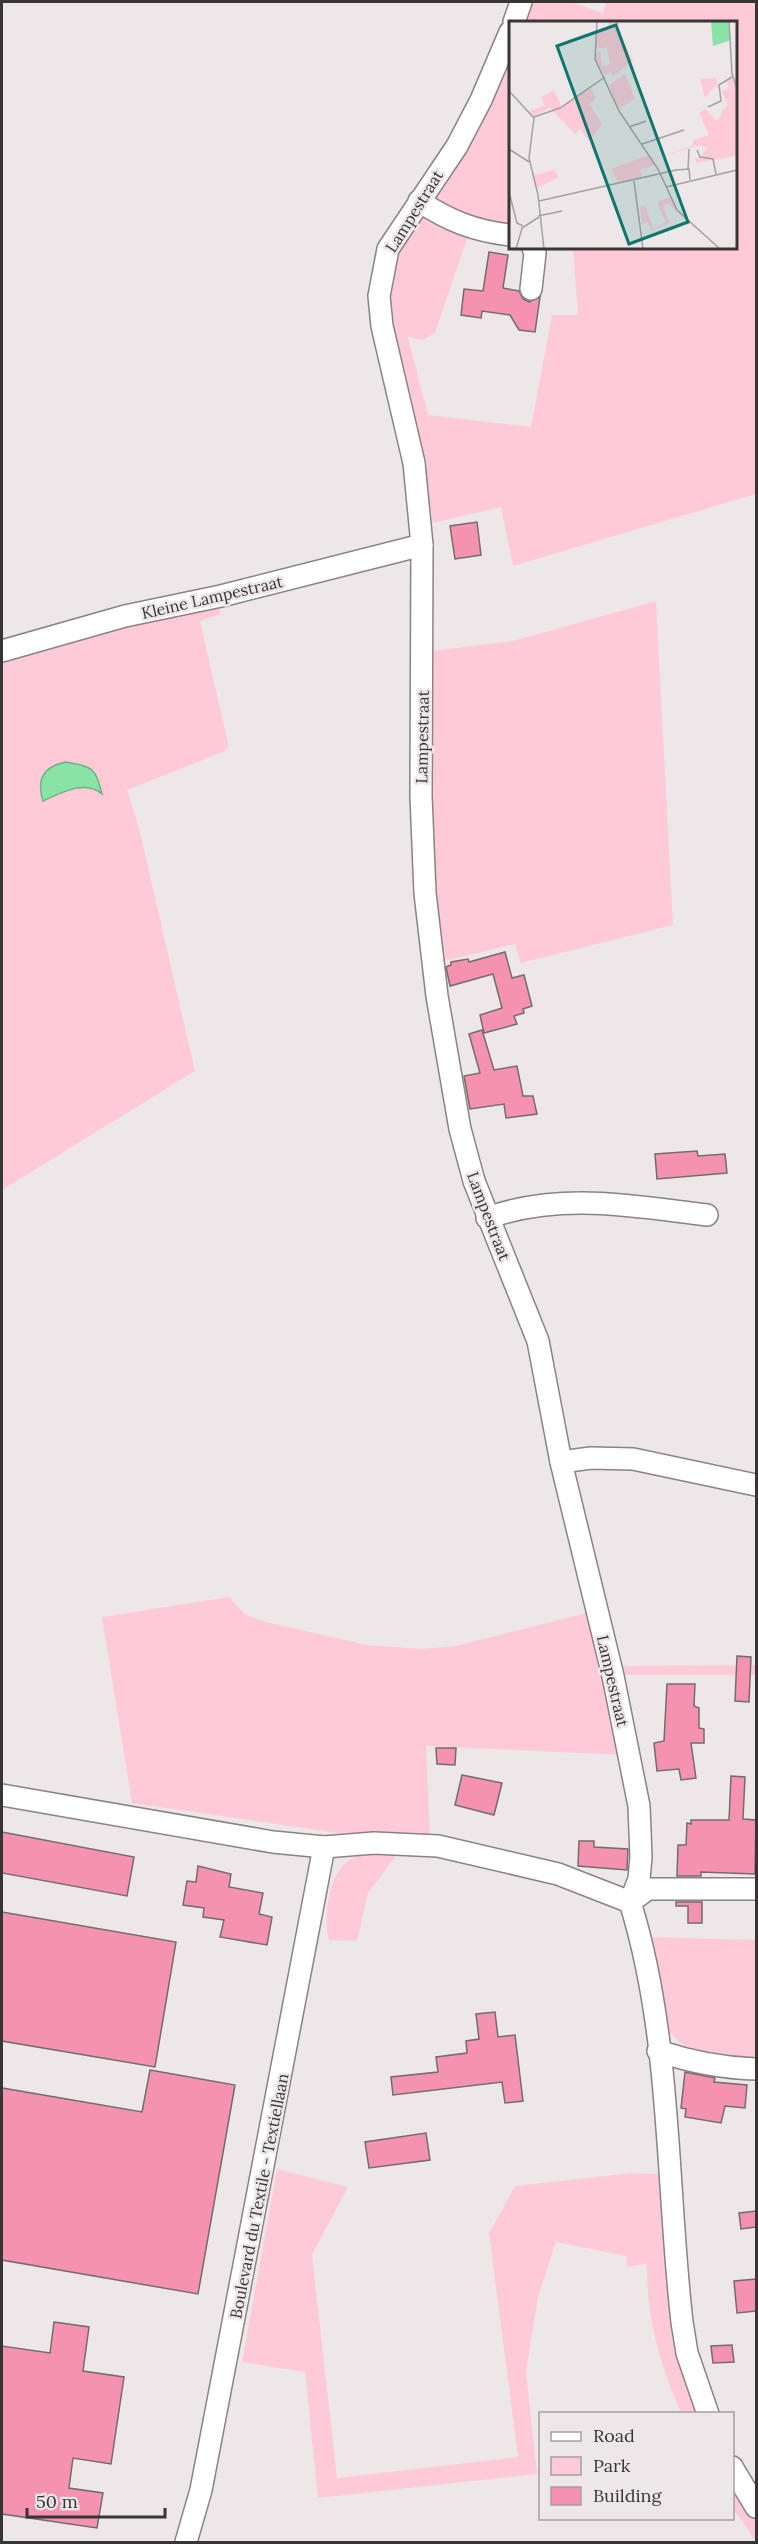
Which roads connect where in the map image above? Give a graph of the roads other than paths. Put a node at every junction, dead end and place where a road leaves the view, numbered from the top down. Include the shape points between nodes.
1 (520, 2) edge
2 (514, 21) edge
3 (509, 34) edge
4 (419, 201) junction
5 (509, 235) edge
6 (533, 249) edge
7 (531, 289) dead end
8 (422, 545) junction
9 (2, 651) edge
10 (707, 1215) dead end
11 (487, 1218) junction
12 (561, 1462) junction
13 (756, 1485) edge
14 (2, 1794) edge
15 (324, 1847) junction
16 (756, 1889) edge
17 (630, 1902) junction
18 (658, 2052) junction
19 (756, 2069) edge
20 (707, 2412) edge
21 (734, 2470) edge
22 (756, 2507) edge
23 (186, 2542) edge

1 - 2 street
3 - 4 street, Lampestraat via 457,146
4 - 5 street via 464,226
4 - 8 street, Lampestraat via 387,249 379,296 382,326 414,463
6 - 7 street
8 - 9 street, Kleine Lampestraat via 125,616
8 - 11 street, Lampestraat via 421,796 425,893 437,996 460,1129
10 - 11 street via 572,1202 518,1207
11 - 12 street, Lampestraat via 538,1341
12 - 13 street via 633,1459
12 - 17 street, Lampestraat via 613,1676 639,1806 639,1879
14 - 15 street via 273,1842
15 - 17 street via 374,1843 438,1846 558,1874
15 - 23 street, Boulevard du Textile - Textiellaan via 201,2490
16 - 17 street via 648,1889
17 - 18 street
18 - 19 street via 690,2061
18 - 20 street via 682,2322 687,2353
21 - 22 street

